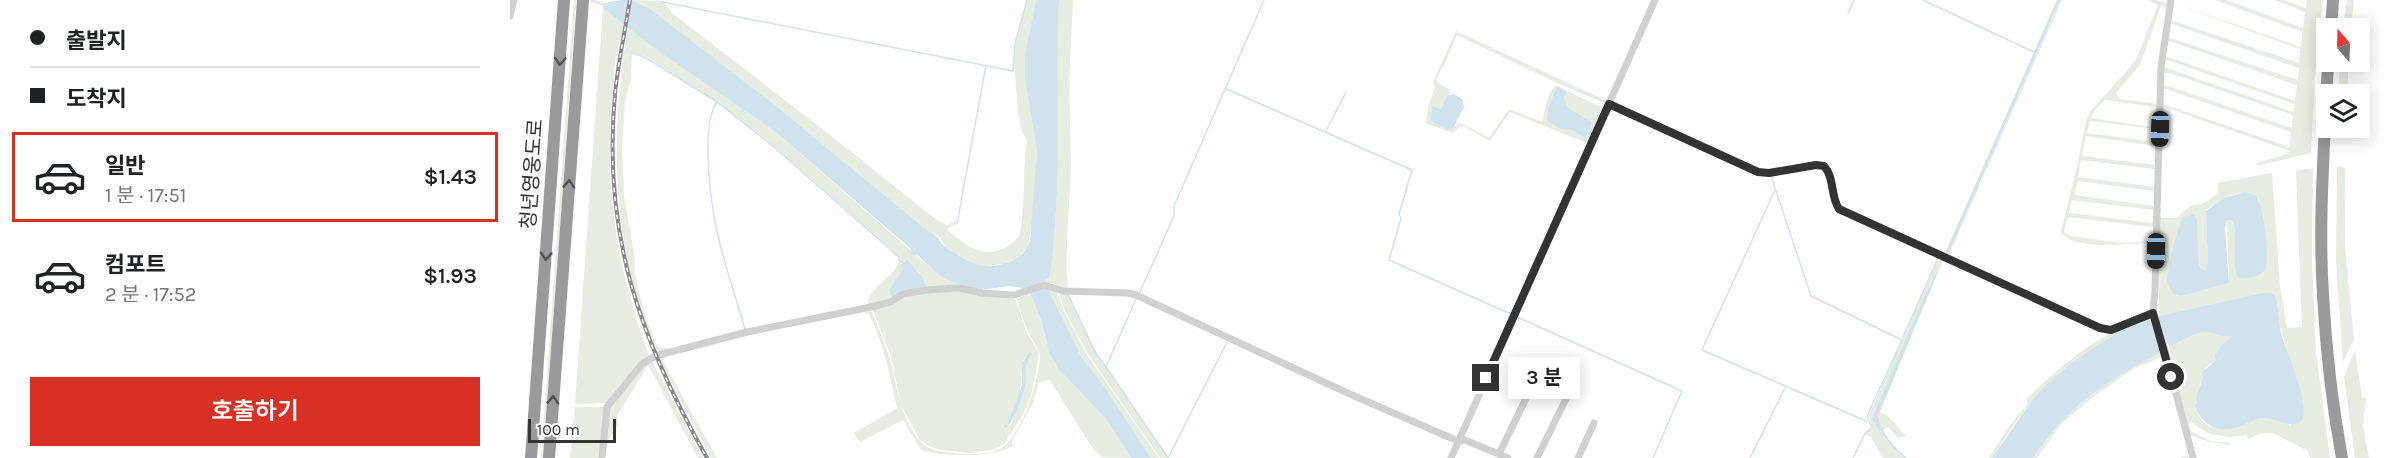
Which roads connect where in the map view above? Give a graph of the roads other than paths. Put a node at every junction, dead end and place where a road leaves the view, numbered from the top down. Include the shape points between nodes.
1 (514, 0) edge
2 (1655, 0) edge
3 (2171, 0) edge
4 (2333, 0) edge
5 (564, 1) edge
6 (582, 5) edge
7 (510, 16) edge
8 (2332, 18) edge
9 (2328, 72) edge
10 (1609, 104) junction
11 (2153, 313) junction
12 (1536, 378) dead end
13 (1569, 393) dead end
14 (1594, 423) dead end
15 (1458, 441) junction
16 (1499, 454) junction
17 (531, 458) edge
18 (549, 458) edge
19 (602, 458) edge
20 (1451, 458) edge
21 (1508, 458) edge
22 (1537, 458) edge
23 (1578, 458) edge
24 (2193, 458) edge
25 (2342, 458) edge

1 - 7 street
2 - 10 street
3 - 11 street via 2161,67
4 - 8 highway
5 -> 17 highway, 청년영웅도로
18 -> 6 highway, 청년영웅도로
9 - 25 highway via 2323,292
10 - 11 street via 1758,172 1824,166 1830,174 1839,209 2100,328 2111,330
10 - 15 street
11 - 24 street
12 - 16 street
13 - 22 street
14 - 23 street
15 - 16 street via 1465,440
15 - 19 street via 1136,295 1064,291 1044,285 1014,296 959,288 903,294 884,304 659,354 642,364 607,407
15 - 20 street
16 - 21 street

